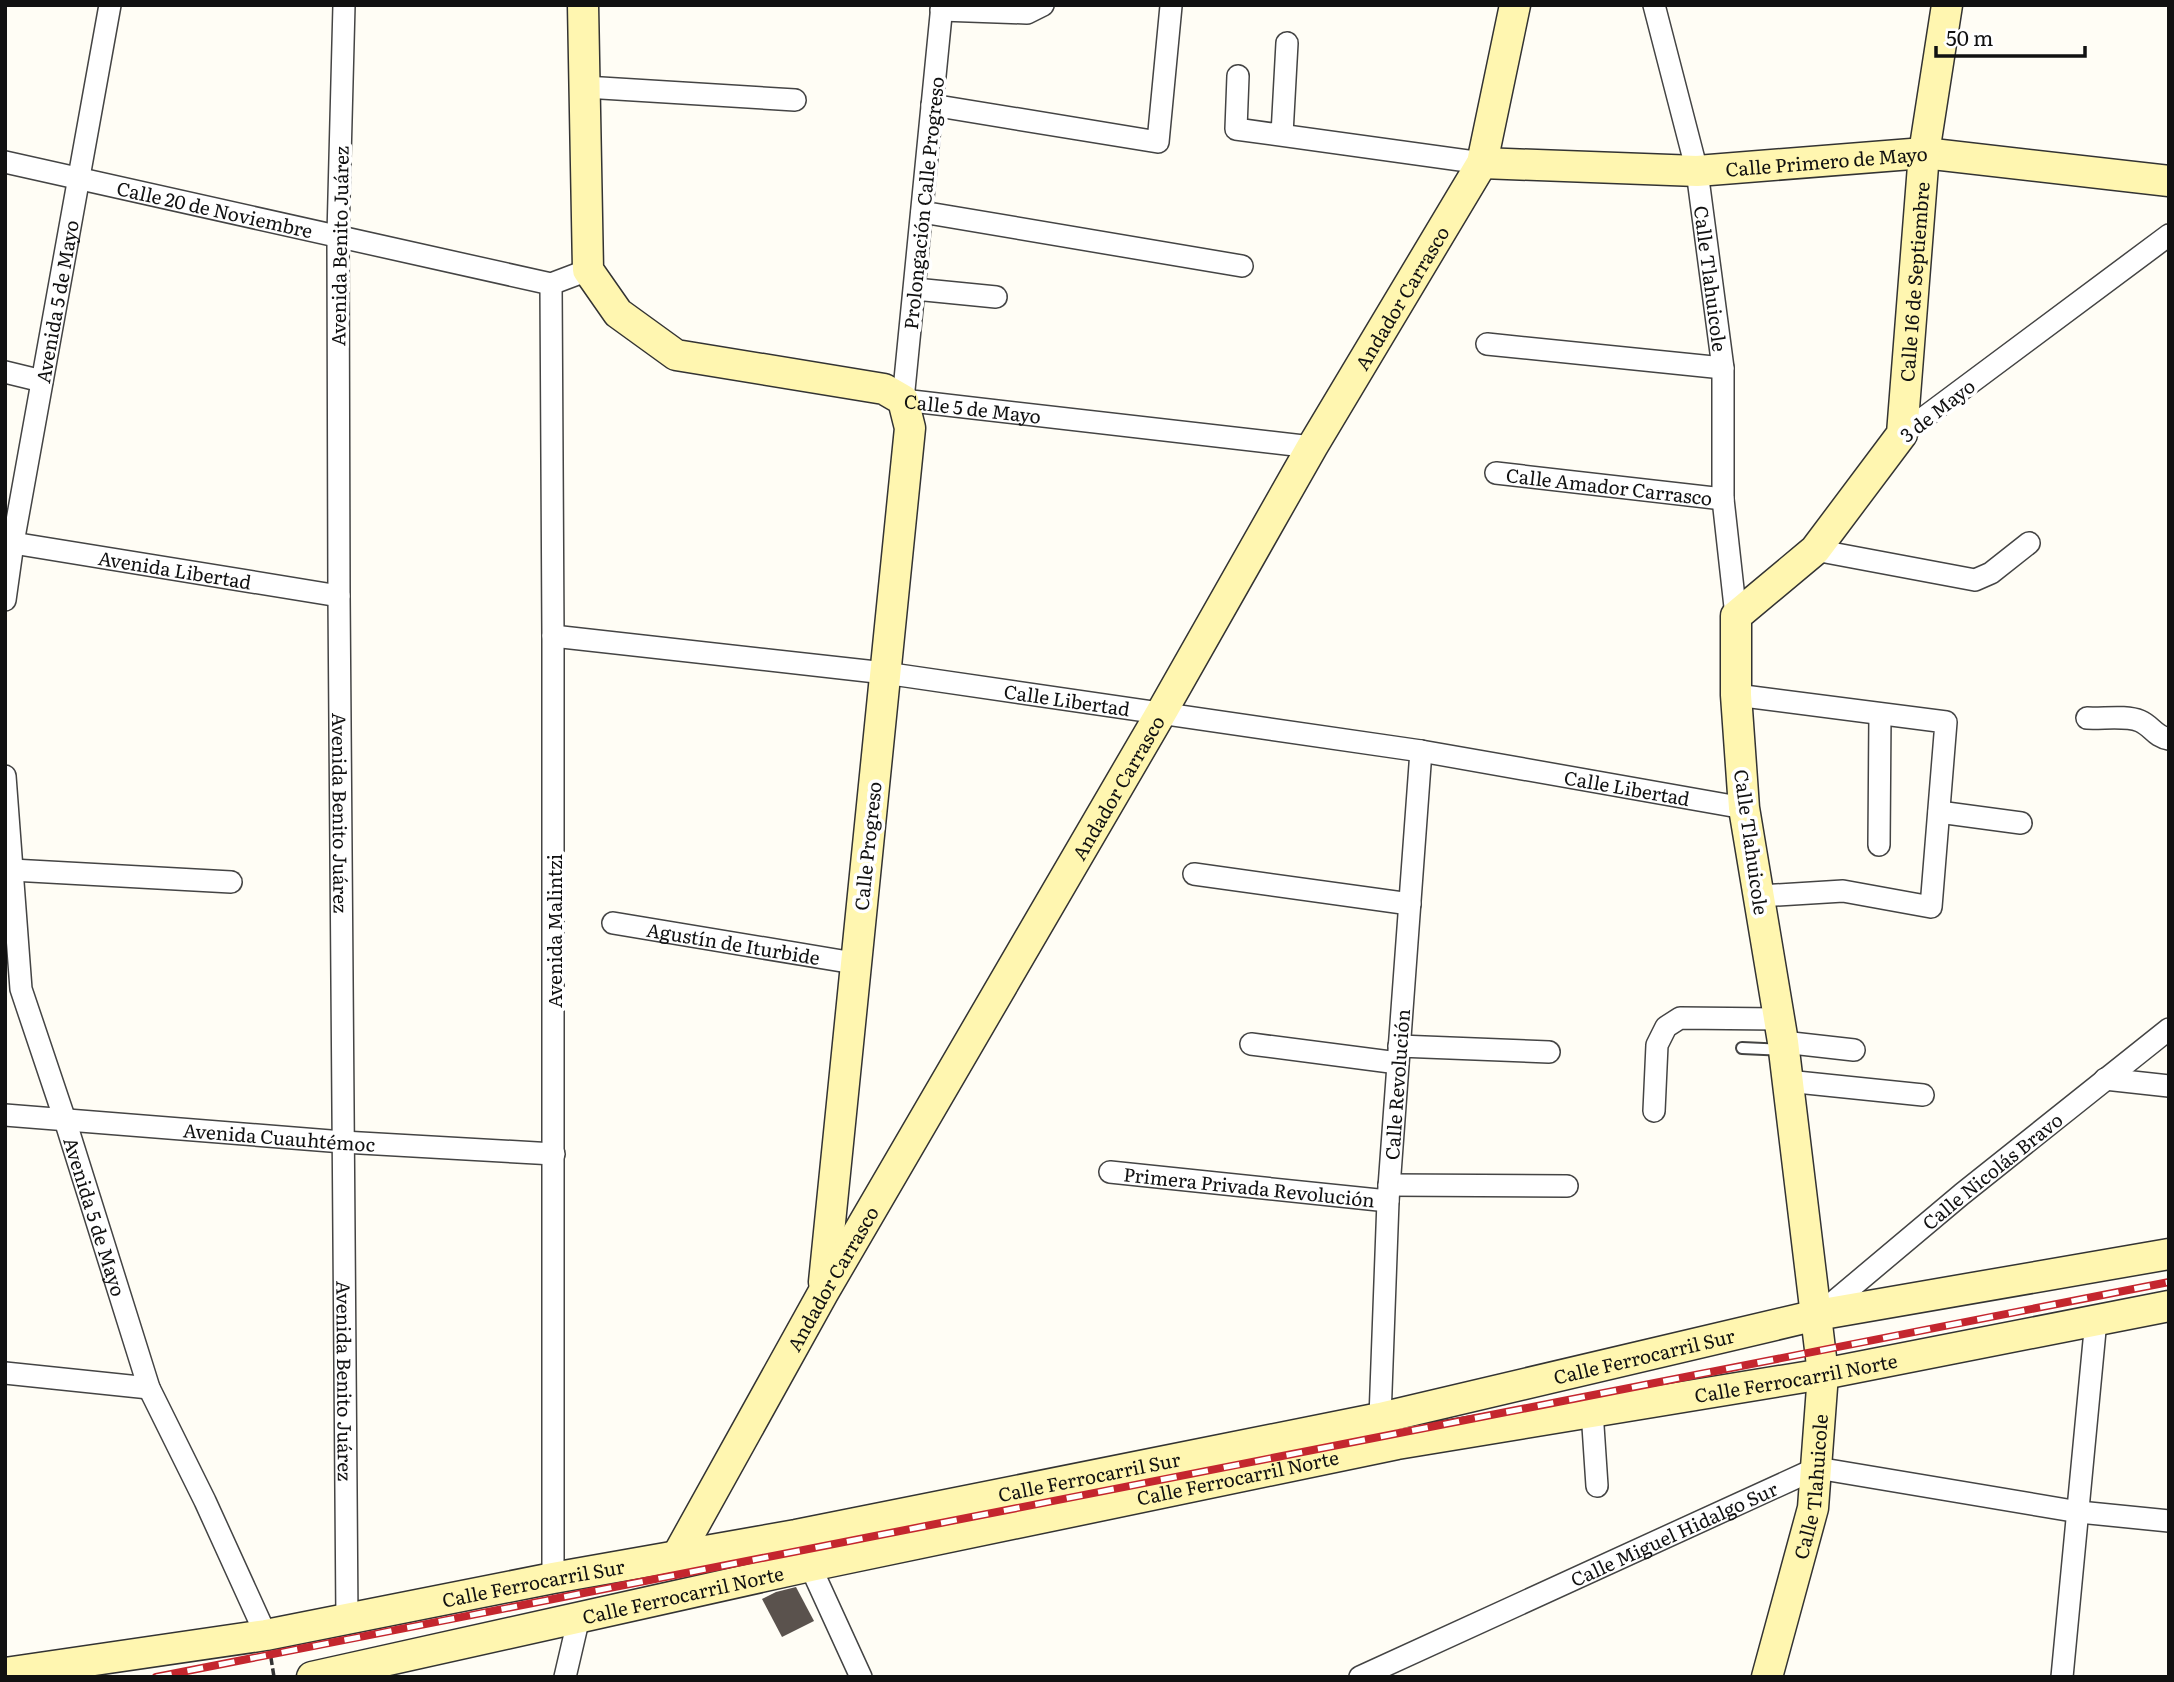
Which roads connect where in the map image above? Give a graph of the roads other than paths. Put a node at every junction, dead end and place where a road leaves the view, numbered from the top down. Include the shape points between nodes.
1 (110, 5) edge
2 (344, 5) edge
3 (583, 5) edge
4 (1043, 5) edge
5 (1516, 5) edge
6 (1654, 5) edge
7 (1947, 5) edge
8 (1171, 6) edge
9 (942, 8) edge
10 (1287, 43) dead end
11 (1238, 76) dead end
12 (585, 87) junction
13 (794, 100) dead end
14 (932, 106) junction
15 (1282, 134) junction
16 (1924, 153) junction
17 (5, 162) edge
18 (1482, 163) junction
19 (1697, 171) junction
20 (78, 178) junction
21 (2169, 181) edge
22 (922, 212) junction
23 (338, 235) junction
24 (2169, 235) edge
25 (1242, 266) dead end
26 (588, 271) junction
27 (551, 284) junction
28 (915, 289) junction
29 (996, 297) dead end
30 (1487, 344) dead end
31 (1723, 368) junction
32 (5, 373) edge
33 (42, 381) junction
34 (903, 400) junction
35 (1902, 435) junction
36 (1312, 447) junction
37 (1496, 473) dead end
38 (1723, 499) junction
39 (13, 543) junction
40 (2029, 543) dead end
41 (1815, 550) junction
42 (339, 596) junction
43 (5, 600) edge
44 (1736, 616) junction
45 (553, 636) junction
46 (885, 673) junction
47 (1736, 695) junction
48 (1161, 713) junction
49 (1881, 714) junction
50 (2087, 718) dead end
51 (2169, 739) edge
52 (1421, 751) junction
53 (5, 776) edge
54 (1744, 808) junction
55 (1939, 812) junction
56 (2021, 823) dead end
57 (1879, 845) dead end
58 (12, 870) junction
59 (1194, 874) dead end
60 (230, 883) dead end
61 (1760, 896) junction
62 (1410, 904) junction
63 (613, 923) dead end
64 (854, 964) junction
65 (2169, 1029) edge
66 (1781, 1037) junction
67 (1251, 1044) dead end
68 (1742, 1048) dead end
69 (1854, 1050) dead end
70 (1549, 1052) dead end
71 (1399, 1054) junction
72 (2105, 1079) junction
73 (1787, 1081) junction
74 (2169, 1086) edge
75 (1923, 1095) dead end
76 (1654, 1111) dead end
77 (5, 1115) edge
78 (65, 1120) junction
79 (343, 1142) junction
80 (554, 1154) junction
81 (1110, 1172) dead end
82 (1567, 1186) dead end
83 (1389, 1193) junction
84 (2169, 1254) edge
85 (823, 1293) junction
86 (2169, 1306) edge
87 (1817, 1315) junction
88 (2096, 1320) junction
89 (5, 1373) edge
90 (1823, 1374) junction
91 (149, 1388) junction
92 (1592, 1411) junction
93 (1380, 1418) junction
94 (1817, 1468) junction
95 (1597, 1486) dead end
96 (2079, 1512) junction
97 (2169, 1521) edge
98 (796, 1535) junction
99 (677, 1556) junction
100 (810, 1566) junction
101 (553, 1578) junction
102 (579, 1617) junction
103 (347, 1620) junction
104 (268, 1645) junction
105 (5, 1673) edge
106 (312, 1677) edge
107 (565, 1677) edge
108 (861, 1677) edge
109 (1360, 1677) edge
110 (1767, 1677) edge
111 (2062, 1677) edge

1 - 20 street, Avenida 5 de Mayo
2 - 23 street, Avenida Benito Juárez
3 - 12 main road
4 - 9 street via 1027,13
5 - 18 main road, Andador Carrasco
6 - 19 street, Calle Tlahuicole
7 - 16 main road, Calle 16 de Septiembre
8 - 14 street via 1158,142
9 - 14 street, Prolongación Calle Progreso
10 - 15 street
11 - 15 street via 1236,130
12 - 13 street
12 - 26 main road
14 - 22 street, Prolongación Calle Progreso
15 - 18 street
16 - 19 main road, Calle Primero de Mayo
16 - 21 main road, Calle Primero de Mayo
16 - 35 main road, Calle 16 de Septiembre
17 - 20 street, Calle 20 de Noviembre
18 - 19 main road, Calle Primero de Mayo
18 - 36 main road, Andador Carrasco
19 - 31 street, Calle Tlahuicole
20 - 23 street, Calle 20 de Noviembre
20 - 33 street, Avenida 5 de Mayo
22 - 25 street
22 - 28 street, Prolongación Calle Progreso
23 - 27 street, Calle 20 de Noviembre
23 - 42 street, Avenida Benito Juárez
24 - 35 street, 3 de Mayo
26 - 27 street
26 - 34 main road, Calle 5 de Mayo via 618,313 676,355 884,389
27 - 45 street, Avenida Malintzi
28 - 29 street
28 - 34 street, Prolongación Calle Progreso
30 - 31 street
31 - 38 street, Calle Tlahuicole
32 - 33 street
33 - 39 street, Avenida 5 de Mayo
34 - 36 street, Calle 5 de Mayo
34 - 46 main road, Calle Progreso via 910,428
35 - 41 main road, 3 de Mayo
36 - 48 main road, Andador Carrasco
37 - 38 street, Calle Amador Carrasco
38 - 44 street, Calle Tlahuicole
39 - 42 street, Avenida Libertad
39 - 43 street, Avenida 5 de Mayo
40 - 41 street via 1975,580
41 - 44 main road, 3 de Mayo
42 - 79 street, Avenida Benito Juárez
44 - 47 main road, Calle Tlahuicole
45 - 46 street, Calle Libertad
45 - 80 street, Avenida Malintzi
46 - 48 street, Calle Libertad
46 - 64 main road, Calle Progreso
47 - 49 street
47 - 54 main road, Calle Tlahuicole
48 - 52 street, Calle Libertad
48 - 85 main road, Andador Carrasco
49 - 55 street via 1946,722
49 - 57 street
50 - 51 street via 2135,719 2160,738
52 - 54 street, Calle Libertad
52 - 62 street, Calle Revolución
53 - 58 street, Avenida 5 de Mayo
54 - 61 main road, Calle Tlahuicole
55 - 56 street
55 - 61 street via 1931,907 1843,891
58 - 60 street
58 - 78 street, Avenida 5 de Mayo via 21,989
59 - 62 street
61 - 66 main road, Calle Tlahuicole
62 - 71 street, Calle Revolución
63 - 64 street, Agustín de Iturbide
64 - 85 main road, Calle Progreso
65 - 72 street, Calle Nicolás Bravo
66 - 68 lane
66 - 69 street
66 - 73 main road, Calle Tlahuicole
66 - 76 street via 1680,1018 1666,1027 1657,1045
67 - 71 street
70 - 71 street
71 - 83 street, Calle Revolución
72 - 74 street
72 - 87 street, Calle Nicolás Bravo
73 - 75 street
73 - 87 main road, Calle Tlahuicole
77 - 78 street, Avenida Cuauhtémoc
78 - 79 street, Avenida Cuauhtémoc
78 - 91 street, Avenida 5 de Mayo
79 - 80 street, Avenida Cuauhtémoc
79 - 103 street, Avenida Benito Juárez
80 - 101 street, Avenida Malintzi
81 - 83 street, Primera Privada Revolución
82 - 83 street, Primera Privada Revolución
83 - 93 street, Calle Revolución
84 - 87 main road, Calle Ferrocarril Sur
85 - 99 main road, Andador Carrasco
86 - 88 main road, Calle Ferrocarril Norte
87 - 90 main road, Calle Tlahuicole
87 - 93 main road, Calle Ferrocarril Sur
88 - 90 main road, Calle Ferrocarril Norte
88 - 96 street
89 - 91 street
90 - 92 main road, Calle Ferrocarril Norte
90 - 94 main road, Calle Tlahuicole
91 - 104 street, Avenida 5 de Mayo
92 - 95 street
92 - 100 main road, Calle Ferrocarril Norte via 1397,1444
93 - 98 main road, Calle Ferrocarril Sur
94 - 96 street
94 - 109 street, Calle Miguel Hidalgo Sur
94 - 110 main road, Calle Tlahuicole via 1814,1508
96 - 97 street
96 - 111 street
98 - 99 main road, Calle Ferrocarril Sur
98 - 100 street
99 - 101 main road, Calle Ferrocarril Sur
100 - 102 main road, Calle Ferrocarril Norte
100 - 108 street
101 - 103 main road, Calle Ferrocarril Sur
102 - 106 main road, Calle Ferrocarril Norte
102 - 107 street
103 - 104 main road, Calle Ferrocarril Sur
104 - 105 main road, Calle Ferrocarril Sur

